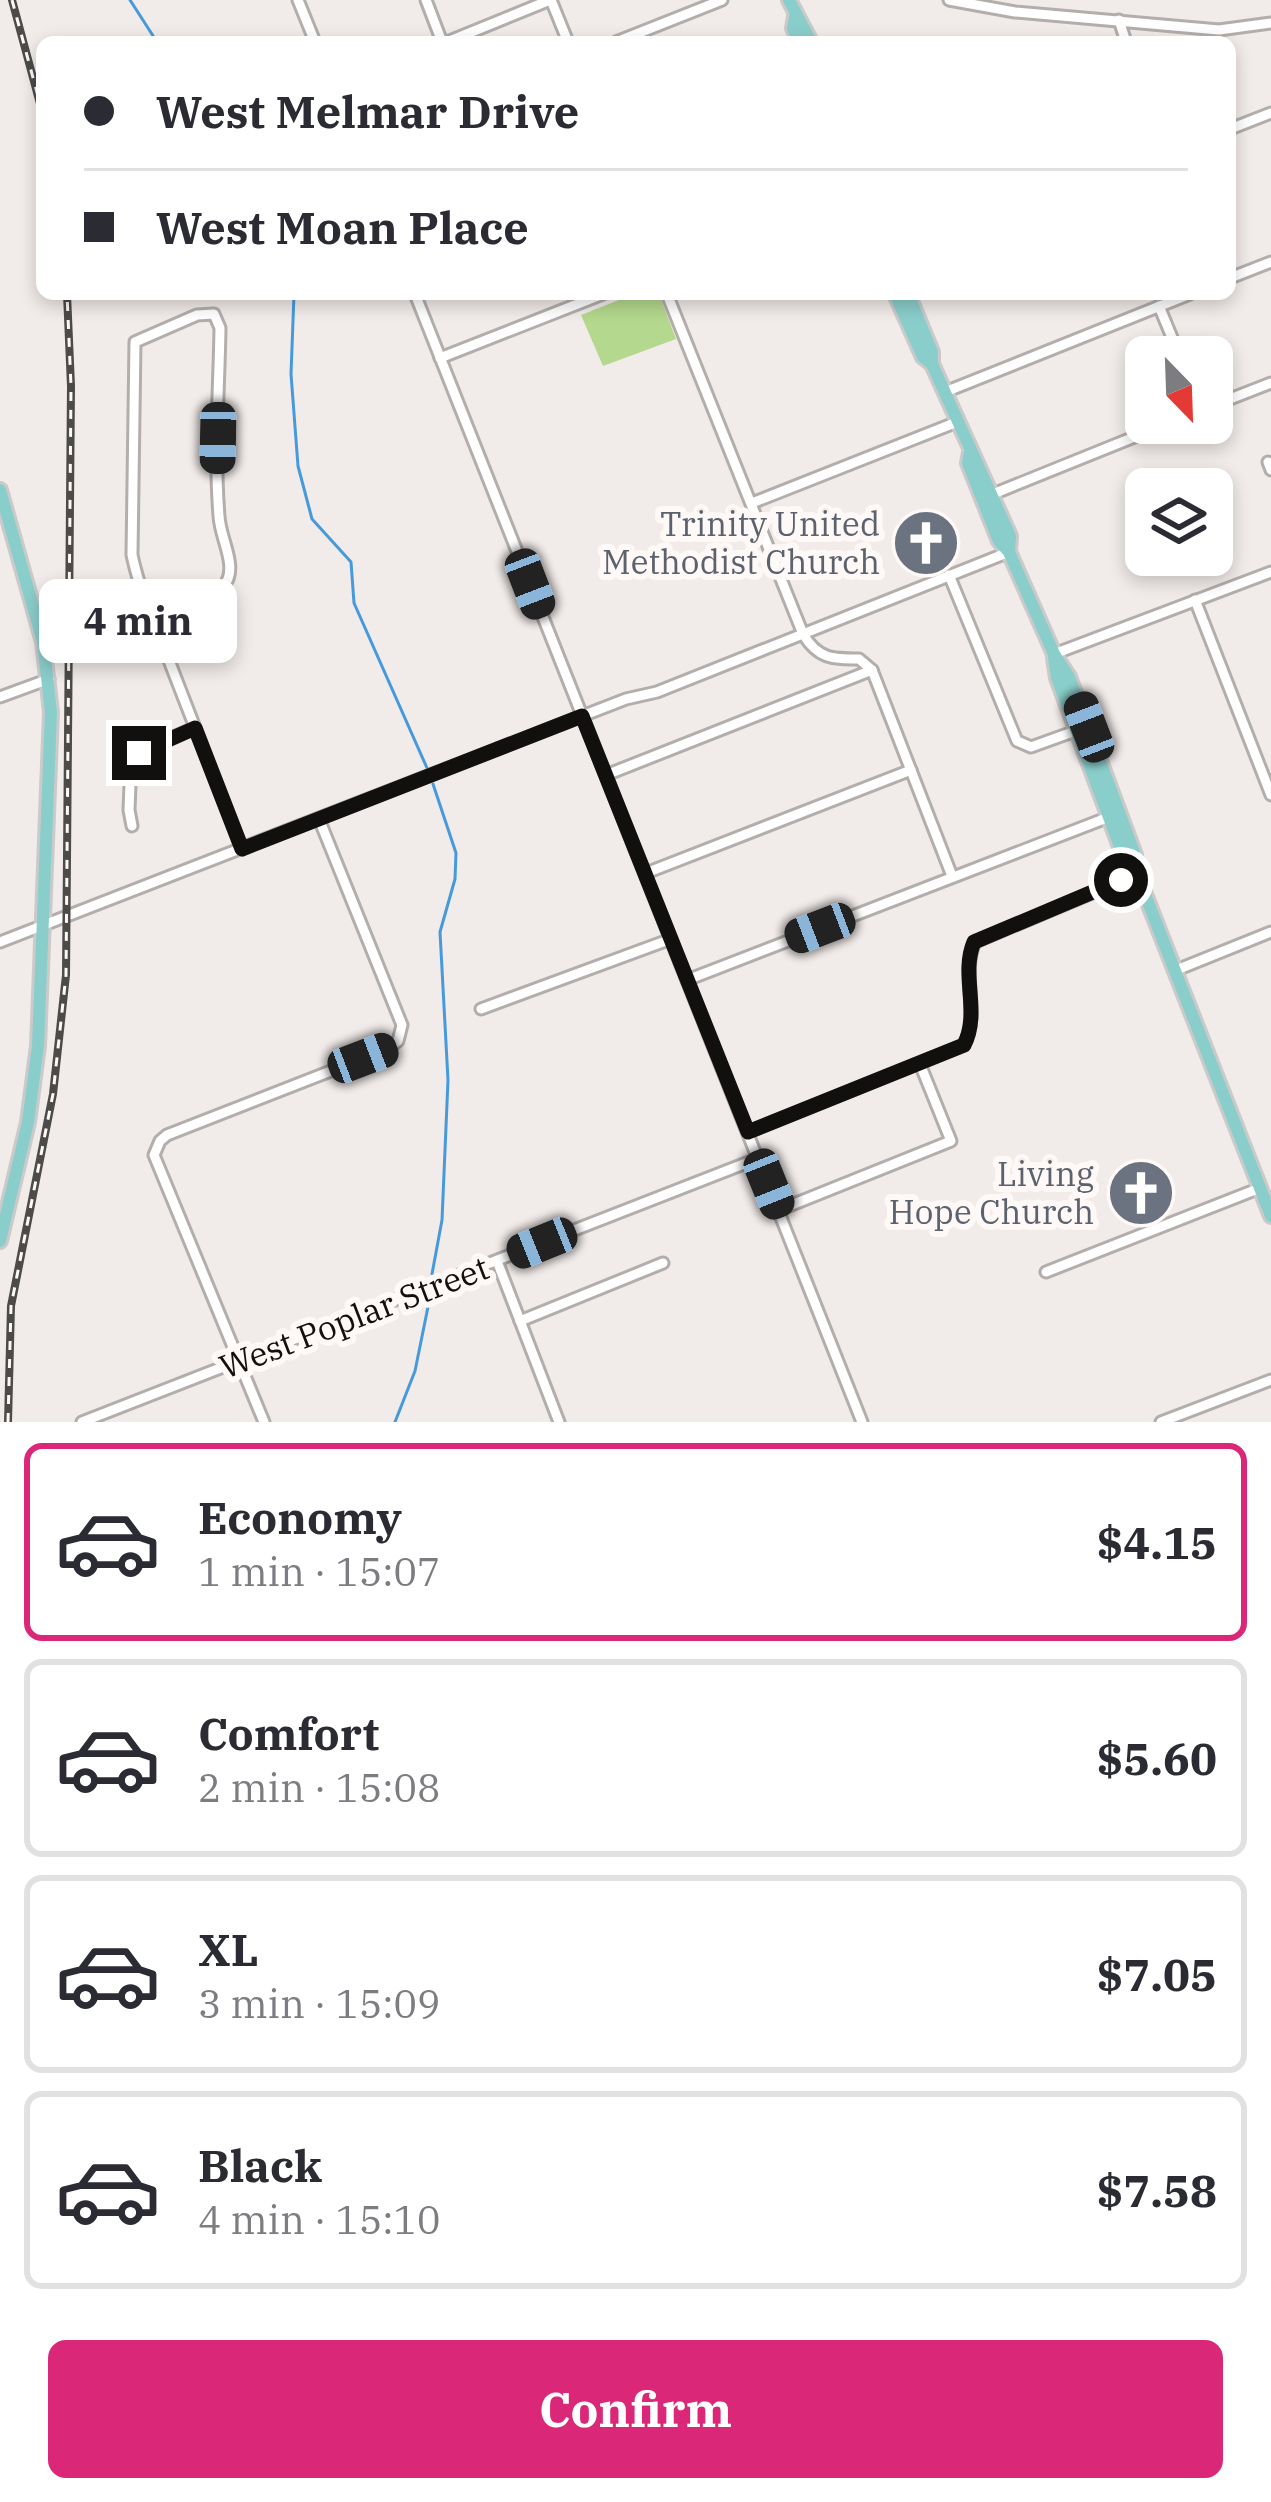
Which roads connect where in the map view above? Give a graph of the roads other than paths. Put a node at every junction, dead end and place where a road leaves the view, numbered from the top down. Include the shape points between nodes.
1 (298, 0) edge
2 (426, 0) edge
3 (551, 0) edge
4 (681, 0) edge
5 (722, 0) edge
6 (789, 0) edge
7 (949, 0) edge
8 (687, 14) junction
9 (795, 17) junction
10 (1119, 20) junction
11 (1271, 23) edge
12 (313, 36) edge
13 (441, 36) edge
14 (459, 36) edge
15 (566, 36) edge
16 (631, 36) edge
17 (796, 36) edge
18 (808, 36) edge
19 (1124, 36) edge
20 (1271, 113) edge
21 (1236, 127) edge
22 (1271, 262) edge
23 (1236, 276) edge
24 (417, 300) edge
25 (588, 300) edge
26 (669, 300) edge
27 (899, 300) edge
28 (910, 300) edge
29 (1174, 300) edge
30 (1159, 306) junction
31 (1171, 336) edge
32 (440, 358) junction
33 (932, 364) junction
34 (1271, 383) edge
35 (944, 392) junction
36 (1233, 398) edge
37 (957, 422) junction
38 (1125, 441) edge
39 (970, 452) junction
40 (0, 490) edge
41 (992, 494) junction
42 (752, 502) junction
43 (1009, 552) junction
44 (1271, 572) edge
45 (950, 575) junction
46 (1195, 600) junction
47 (151, 616) junction
48 (803, 634) junction
49 (1054, 654) junction
50 (872, 670) junction
51 (49, 679) junction
52 (0, 697) edge
53 (582, 716) junction
54 (195, 728) junction
55 (1078, 730) junction
56 (910, 770) junction
57 (606, 775) junction
58 (1271, 795) edge
59 (1109, 817) junction
60 (319, 819) junction
61 (132, 826) dead end
62 (242, 849) junction
63 (646, 873) junction
64 (1137, 874) junction
65 (952, 876) junction
66 (43, 927) junction
67 (1271, 932) edge
68 (671, 939) junction
69 (0, 942) edge
70 (1174, 971) junction
71 (687, 980) junction
72 (481, 1010) dead end
73 (920, 1064) junction
74 (748, 1132) junction
75 (759, 1158) junction
76 (1260, 1188) junction
77 (5, 1196) edge
78 (779, 1210) junction
79 (1271, 1216) edge
80 (0, 1241) edge
81 (496, 1261) junction
82 (663, 1263) dead end
83 (1046, 1272) dead end
84 (520, 1322) junction
85 (237, 1362) junction
86 (1271, 1380) edge
87 (119, 1407) junction
88 (82, 1422) edge
89 (125, 1422) edge
90 (263, 1422) edge
91 (559, 1422) edge
92 (862, 1422) edge
93 (1161, 1422) edge

1 - 12 street
2 - 13 street
3 - 14 street
3 - 15 street
4 - 8 street
5 - 8 street
6 - 9 main road
7 - 10 street
8 - 16 street
9 - 17 main road
9 - 18 main road
10 - 11 street via 1219,30
10 - 19 street
20 - 21 street
22 - 23 street
24 - 32 street
25 - 32 street
26 - 42 street
27 - 33 main road
28 - 33 main road
29 - 30 street
30 - 31 street
30 - 35 street
32 - 53 street
33 - 35 main road
34 - 36 street
35 - 37 main road
37 - 39 main road
37 - 42 street
38 - 41 street
39 - 41 main road
39 - 43 main road
40 - 51 main road
41 - 43 main road
42 - 48 street
43 - 45 street
43 - 49 main road
44 - 46 street
45 - 48 street
45 - 55 street via 1013,738 1031,747
46 - 49 street
46 - 58 street
47 - 47 street via 132,555 135,342 214,314 219,520 232,570 223,586
47 - 54 street
48 - 50 street via 820,656 859,659
48 - 53 street
49 - 55 main road
49 - 64 main road via 1089,727
50 - 56 street
50 - 57 street
51 - 52 street
51 - 66 main road
53 - 57 street
53 - 60 street
54 - 61 street via 131,760
54 - 62 street
55 - 59 main road
56 - 63 street
56 - 65 street
57 - 63 street
59 - 64 main road
59 - 65 street
60 - 62 street
60 - 85 street via 402,1025 398,1041 167,1136 155,1148
62 - 66 street
63 - 68 street
64 - 70 main road
64 - 73 street via 974,942 973,1027 964,1045
65 - 71 street
66 - 69 street
66 - 77 main road via 35,1071
67 - 70 street
68 - 71 street
68 - 72 street
70 - 76 main road
71 - 74 street
73 - 74 street
73 - 78 street via 952,1141
74 - 75 street
75 - 78 street
75 - 81 street, West Poplar Street
76 - 79 main road
76 - 83 street
77 - 80 main road
78 - 92 street
81 - 84 street
81 - 85 street, West Poplar Street
82 - 84 street
84 - 91 street
85 - 87 street, West Poplar Street
85 - 90 street
86 - 93 street
87 - 88 street, West Poplar Street
87 - 89 street

